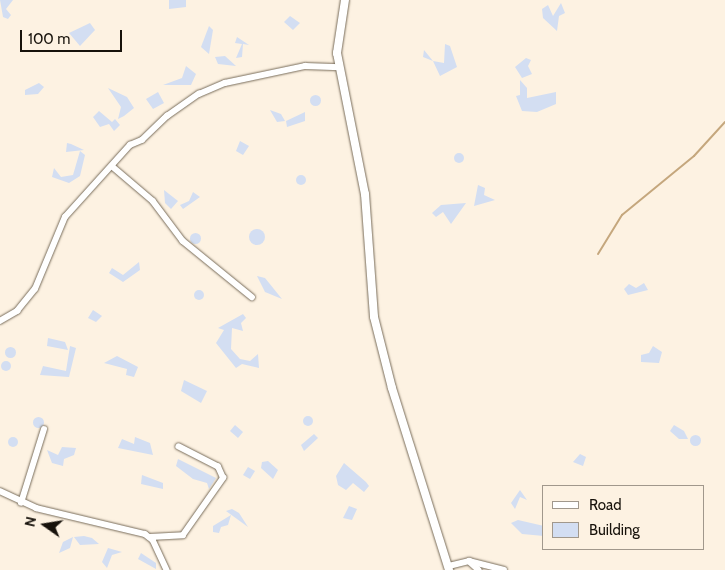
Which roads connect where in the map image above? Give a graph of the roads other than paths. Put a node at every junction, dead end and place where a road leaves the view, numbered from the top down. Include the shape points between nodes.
1 (345, 0) edge
2 (340, 67) junction
3 (112, 166) junction
4 (252, 297) dead end
5 (0, 321) edge
6 (44, 429) dead end
7 (179, 447) dead end
8 (0, 491) edge
9 (22, 503) junction
10 (150, 537) junction
11 (468, 561) junction
12 (449, 568) edge
13 (168, 570) edge
14 (479, 570) edge
15 (504, 570) edge

1 - 2 street via 337,53
2 - 3 street via 305,66 210,88 130,145
2 - 12 street via 364,194 374,316 392,388
3 - 4 street via 153,201 183,241
3 - 5 street via 65,217 28,299
6 - 9 street
7 - 10 street via 218,467 223,478 183,535
8 - 9 street
9 - 10 street
10 - 13 street
11 - 12 street
11 - 14 street
11 - 15 street

